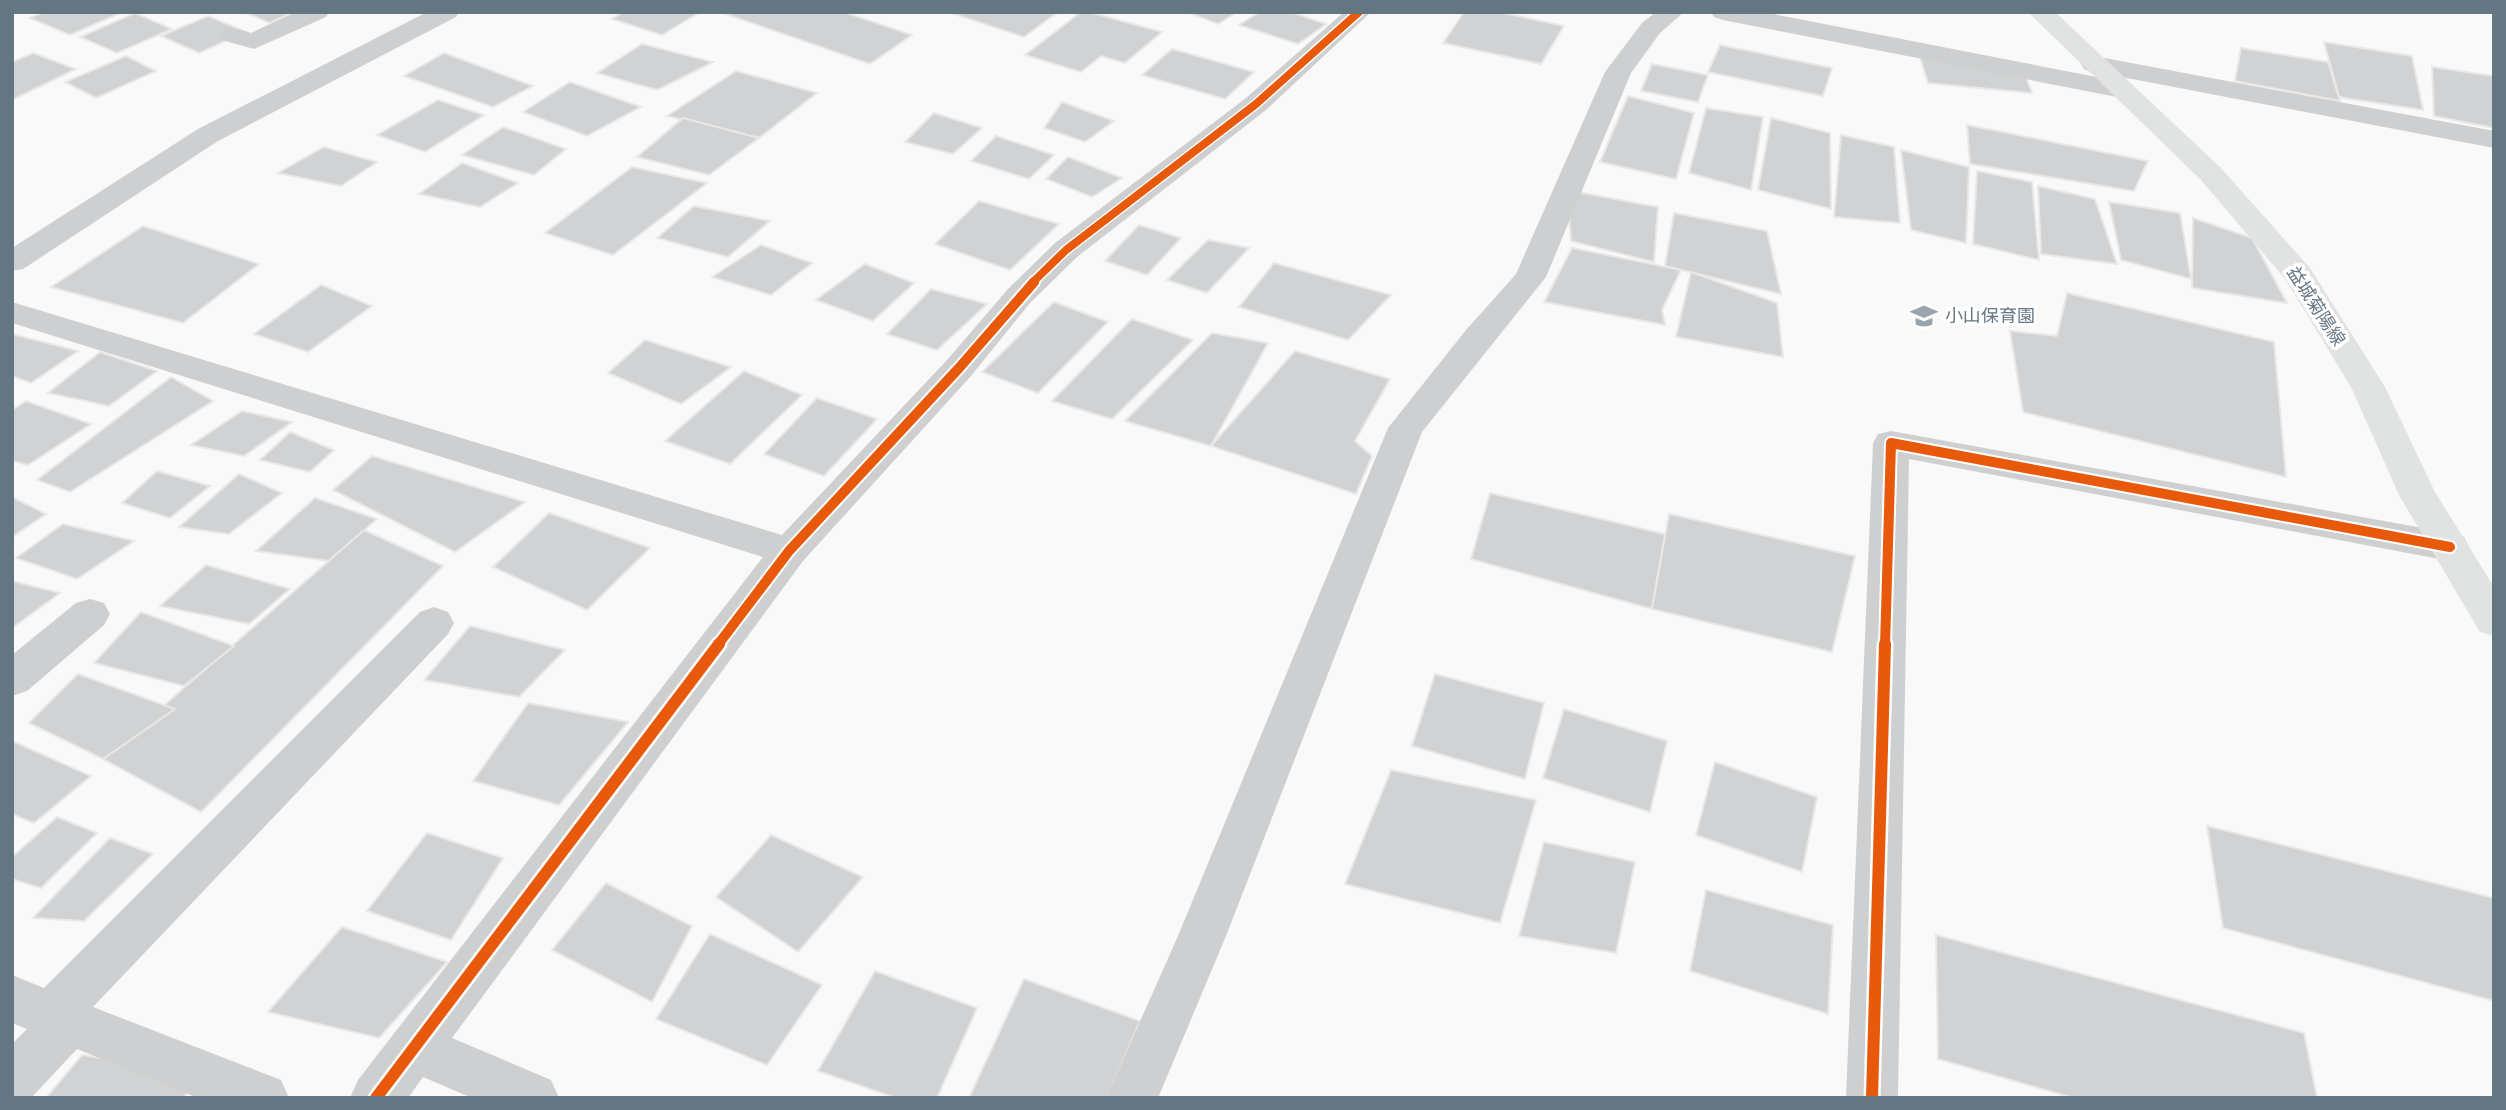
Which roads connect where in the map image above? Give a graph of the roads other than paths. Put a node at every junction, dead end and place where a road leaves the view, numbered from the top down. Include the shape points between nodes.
1 (317, 12) edge
2 (447, 12) edge
3 (1359, 12) edge
4 (1672, 12) edge
5 (1723, 12) edge
6 (2040, 12) edge
7 (254, 42) dead end
8 (2094, 64) junction
9 (2122, 90) junction
10 (2494, 140) edge
11 (12, 262) edge
12 (12, 312) edge
13 (2450, 547) junction
14 (789, 551) junction
15 (90, 614) dead end
16 (2494, 621) edge
17 (434, 623) dead end
18 (12, 680) edge
19 (44, 1012) edge
20 (415, 1048) junction
21 (12, 1081) edge
22 (263, 1098) edge
23 (376, 1098) edge
24 (533, 1098) edge
25 (1132, 1098) edge
26 (1872, 1098) edge

1 - 7 street
2 - 11 street via 208,135
3 - 14 street via 1256,104 1066,250 1018,296 952,377
4 - 25 street via 1651,28 1618,72 1530,277 1406,428
5 - 9 street
6 - 8 main road, 益城菊陽線
8 - 9 main road, 益城菊陽線
8 - 10 street
9 - 13 main road, 益城菊陽線 via 2211,174 2299,275 2368,387 2418,495
12 - 14 street
13 - 16 main road, 益城菊陽線
13 - 26 street via 1891,443
14 - 20 street
15 - 18 street
17 - 19 street
19 - 21 street
19 - 22 street
20 - 23 street
20 - 24 street

